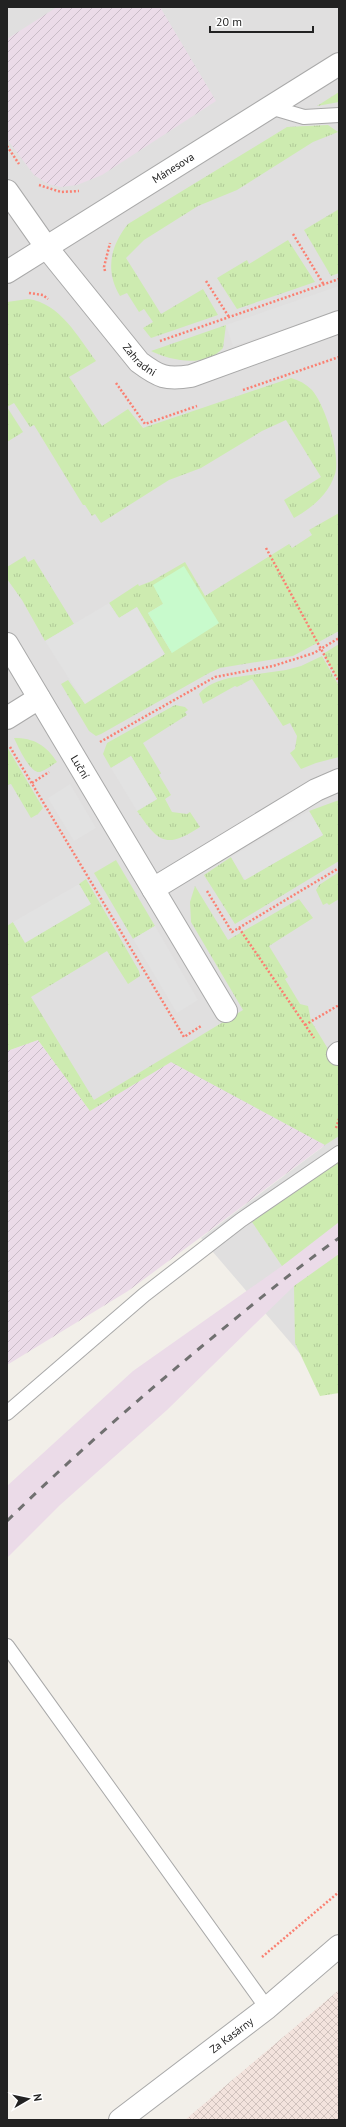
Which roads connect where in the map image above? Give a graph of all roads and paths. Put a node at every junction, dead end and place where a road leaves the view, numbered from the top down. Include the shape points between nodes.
1 (339, 64) edge
2 (270, 107) junction
3 (339, 115) edge
4 (7, 146) edge
5 (24, 170) dead end
6 (37, 183) dead end
7 (82, 190) dead end
8 (7, 191) edge
9 (293, 234) dead end
10 (113, 238) dead end
11 (47, 248) junction
12 (7, 272) edge
13 (106, 274) dead end
14 (339, 280) edge
15 (206, 282) dead end
16 (324, 284) junction
17 (229, 317) junction
18 (339, 322) edge
19 (131, 351) junction
20 (266, 548) dead end
21 (339, 638) edge
22 (7, 644) edge
23 (320, 650) junction
24 (339, 682) edge
25 (39, 698) junction
26 (7, 718) edge
27 (7, 742) edge
28 (94, 746) dead end
29 (339, 780) edge
30 (192, 865) junction
31 (339, 868) edge
32 (153, 889) junction
33 (239, 928) junction
34 (339, 1005) edge
35 (226, 1011) joint
36 (305, 1025) junction
37 (317, 1043) dead end
38 (339, 1153) edge
39 (7, 1413) edge
40 (7, 1646) edge
41 (339, 1892) edge
42 (339, 1946) edge
43 (242, 1974) junction
44 (267, 2008) junction
45 (120, 2120) edge

1 - 2 street, Mánesova
2 - 3 lane via 304,117
2 - 11 street, Mánesova
4 - 5 path
6 - 7 path via 61,192
8 - 11 street, Zahradní
9 - 16 path
10 - 13 path via 109,244 104,267
11 - 12 street, Mánesova
11 - 19 street, Zahradní
14 - 16 path
15 - 17 path
16 - 17 path
17 - 19 path
18 - 19 street, Zahradní via 191,376 173,379 157,376 139,362
20 - 23 path
21 - 23 path
22 - 25 street, Luční
23 - 24 path
23 - 28 path via 273,666 215,677
25 - 26 street
25 - 32 street, Luční
27 - 35 path via 184,1036
29 - 30 street via 316,790
30 - 32 street
30 - 33 path via 232,932
31 - 33 path
32 - 35 street, Luční
33 - 36 path
34 - 36 path
36 - 37 path
38 - 39 lane via 241,1220 144,1295
40 - 43 lane
41 - 43 path
42 - 44 street, Za Kasárny
43 - 44 lane
44 - 45 street, Za Kasárny

